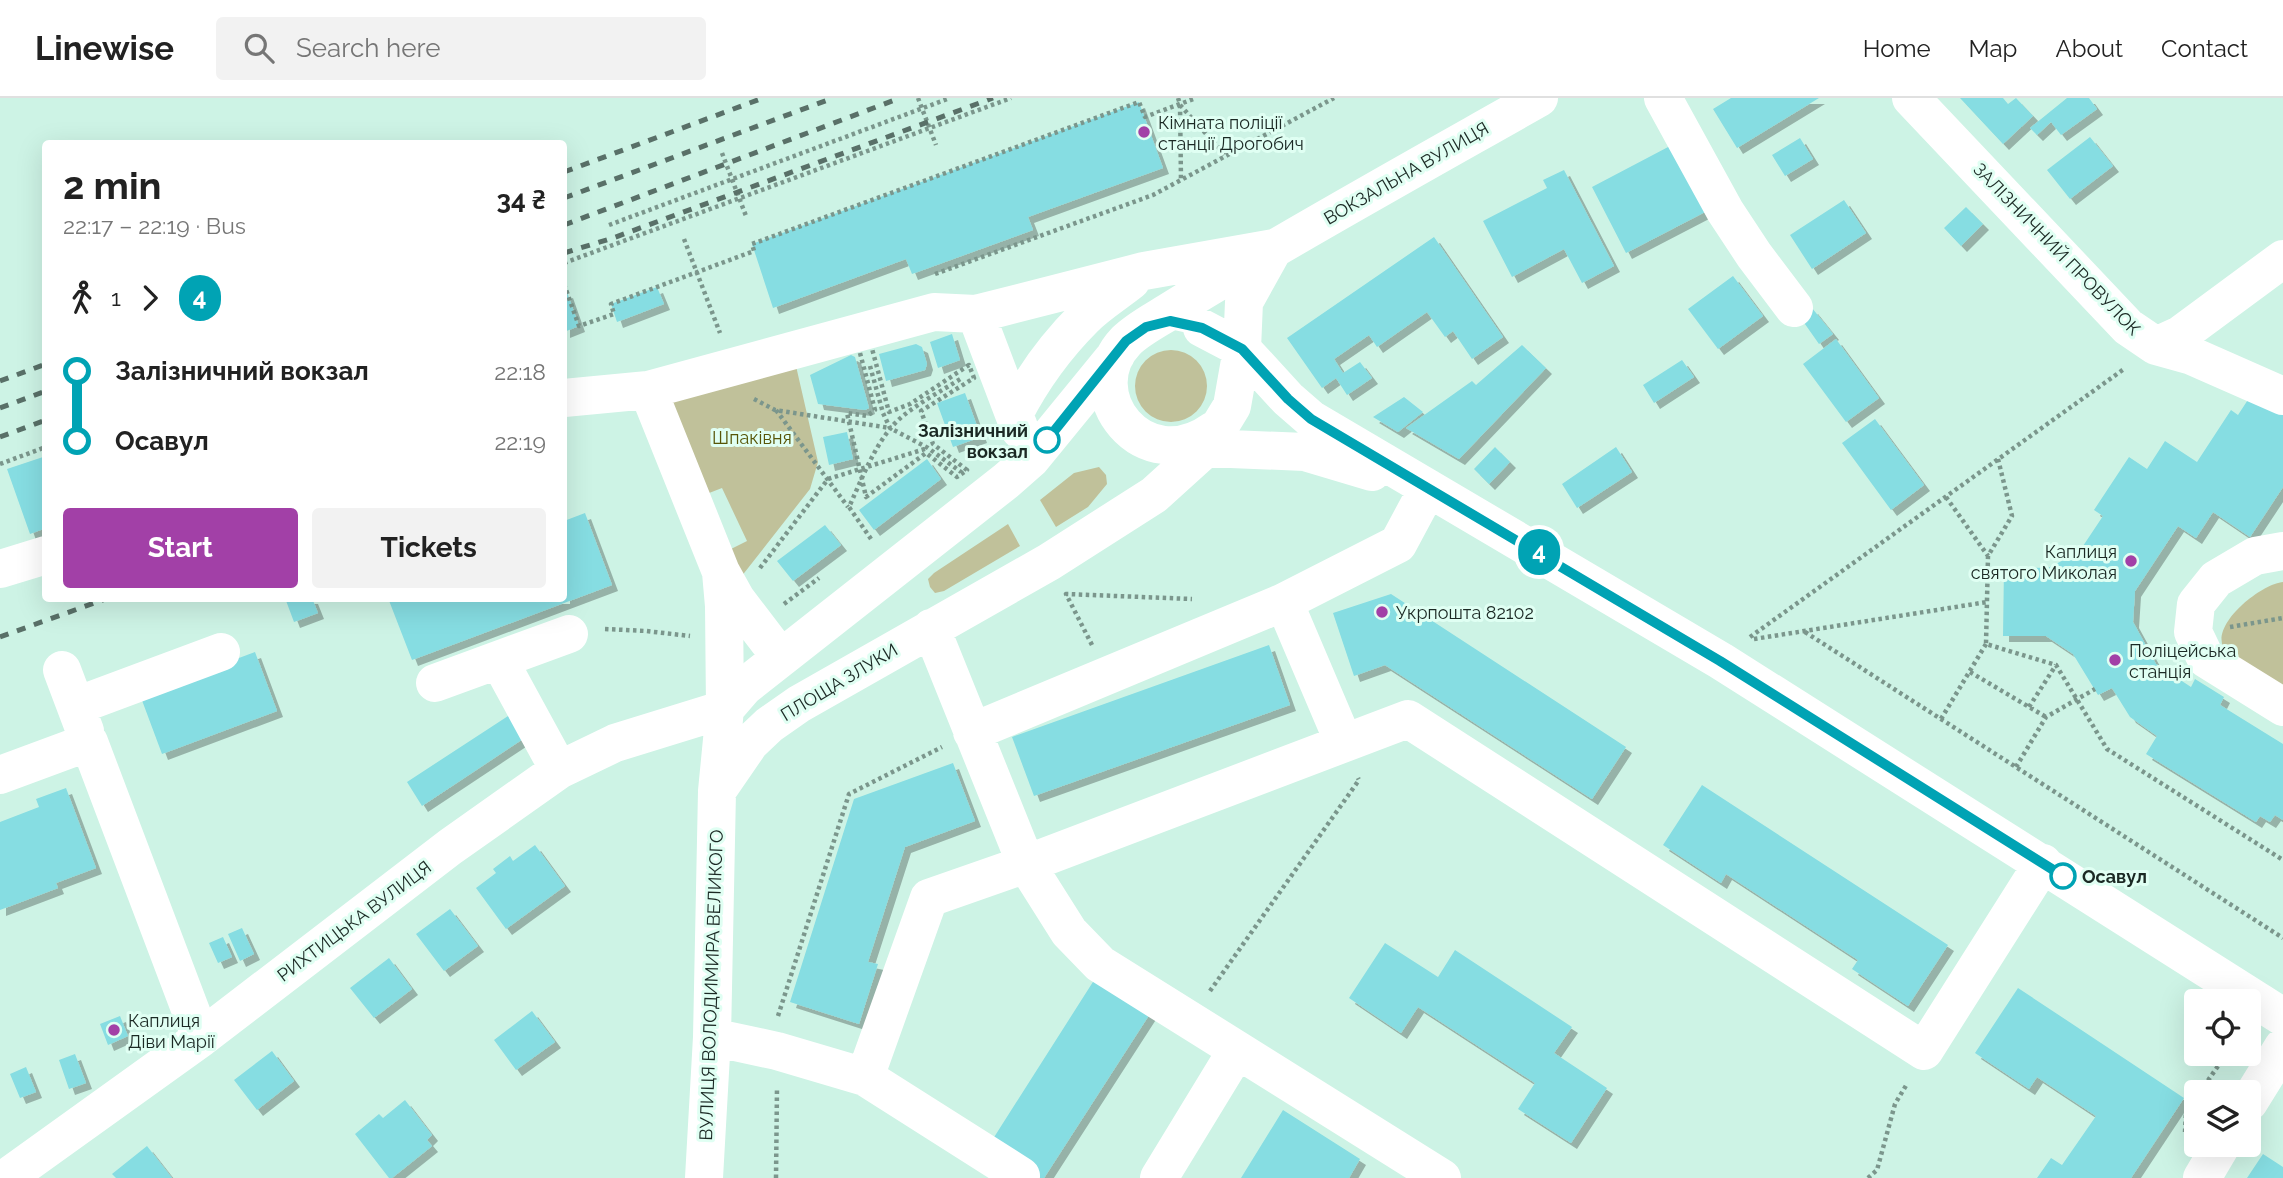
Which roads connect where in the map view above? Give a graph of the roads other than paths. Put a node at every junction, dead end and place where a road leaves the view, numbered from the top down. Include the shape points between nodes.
1 (1539, 98) edge
2 (1663, 98) edge
3 (1911, 98) edge
4 (1274, 248) junction
5 (2283, 259) edge
6 (1144, 271) junction
7 (1794, 308) dead end
8 (976, 314) junction
9 (1136, 334) junction
10 (2156, 346) junction
11 (1239, 366) junction
12 (648, 390) junction
13 (2283, 396) edge
14 (567, 398) edge
15 (1014, 414) junction
16 (1200, 440) junction
17 (1031, 459) junction
18 (1428, 488) junction
19 (2283, 551) edge
20 (42, 556) edge
21 (0, 569) edge
22 (728, 586) junction
23 (1284, 603) junction
24 (931, 628) junction
25 (569, 634) road end
26 (221, 652) dead end
27 (781, 658) junction
28 (499, 660) junction
29 (62, 670) dead end
30 (435, 683) dead end
31 (76, 706) junction
32 (2283, 707) edge
33 (725, 709) junction
34 (972, 732) junction
35 (89, 742) junction
36 (1344, 743) junction
37 (559, 770) junction
38 (0, 775) edge
39 (717, 791) junction
40 (2043, 863) junction
41 (1026, 864) junction
42 (2283, 1017) edge
43 (712, 1037) junction
44 (201, 1038) junction
45 (2283, 1047) edge
46 (1237, 1050) junction
47 (864, 1077) junction
48 (2261, 1083) edge
49 (2214, 1157) edge
50 (1021, 1176) dead end
51 (6, 1178) edge
52 (704, 1178) edge
53 (1159, 1178) edge
54 (1442, 1178) edge
55 (2202, 1178) edge

1 - 4 street, ВОКЗАЛЬНА ВУЛИЦЯ
2 - 7 street via 1725,211
3 - 10 street, ЗАЛІЗНИЧНИЙ ПРОВУЛОК via 2128,327
4 - 6 street
4 - 9 street, ВОКЗАЛЬНА ВУЛИЦЯ
4 - 11 street via 1244,302
5 - 10 street, ЗАЛІЗНИЧНИЙ ПРОВУЛОК via 2180,335
6 - 8 street
6 - 15 street via 1085,316 1054,352
8 - 12 street via 934,312
8 - 15 street
9 - 11 street via 1170,321 1202,328
9 - 16 street via 1115,357 1110,376 1110,396 1117,414 1129,430 1150,443
9 - 17 street
10 - 13 street via 2192,356
11 - 16 street via 1232,407
11 - 18 street via 1311,419
12 - 14 street
12 - 22 street
15 - 17 street
16 - 18 street via 1305,452
16 - 24 street, ПЛОЩА ЗЛУКИ via 1154,495 1049,562
17 - 27 street
18 - 23 street via 1398,544
18 - 40 street via 1720,661
19 - 32 street via 2255,556 2216,579 2196,604 2193,632 2206,659
20 - 21 street
22 - 27 street
22 - 33 street
23 - 34 street
23 - 36 street
24 - 34 street
24 - 39 street, ПЛОЩА ЗЛУКИ via 769,725 750,743
25 - 28 street
26 - 31 street
27 - 33 street
28 - 30 street
28 - 37 street
29 - 31 street
31 - 35 street
33 - 37 street, РИХТИЦЬКА ВУЛИЦЯ via 615,743
33 - 39 street
34 - 41 street
35 - 38 street
35 - 44 street
36 - 40 street via 1408,719 1924,1051
36 - 41 street
37 - 44 street, РИХТИЦЬКА ВУЛИЦЯ via 450,847
39 - 43 street, ВУЛИЦЯ ВОЛОДИМИРА ВЕЛИКОГО
40 - 42 street
41 - 46 street via 1069,932 1100,964
41 - 47 street via 929,898
43 - 47 street
43 - 52 street, ВУЛИЦЯ ВОЛОДИМИРА ВЕЛИКОГО
44 - 51 street, РИХТИЦЬКА ВУЛИЦЯ
45 - 48 street
46 - 53 street
46 - 54 street
47 - 50 street
49 - 55 street

